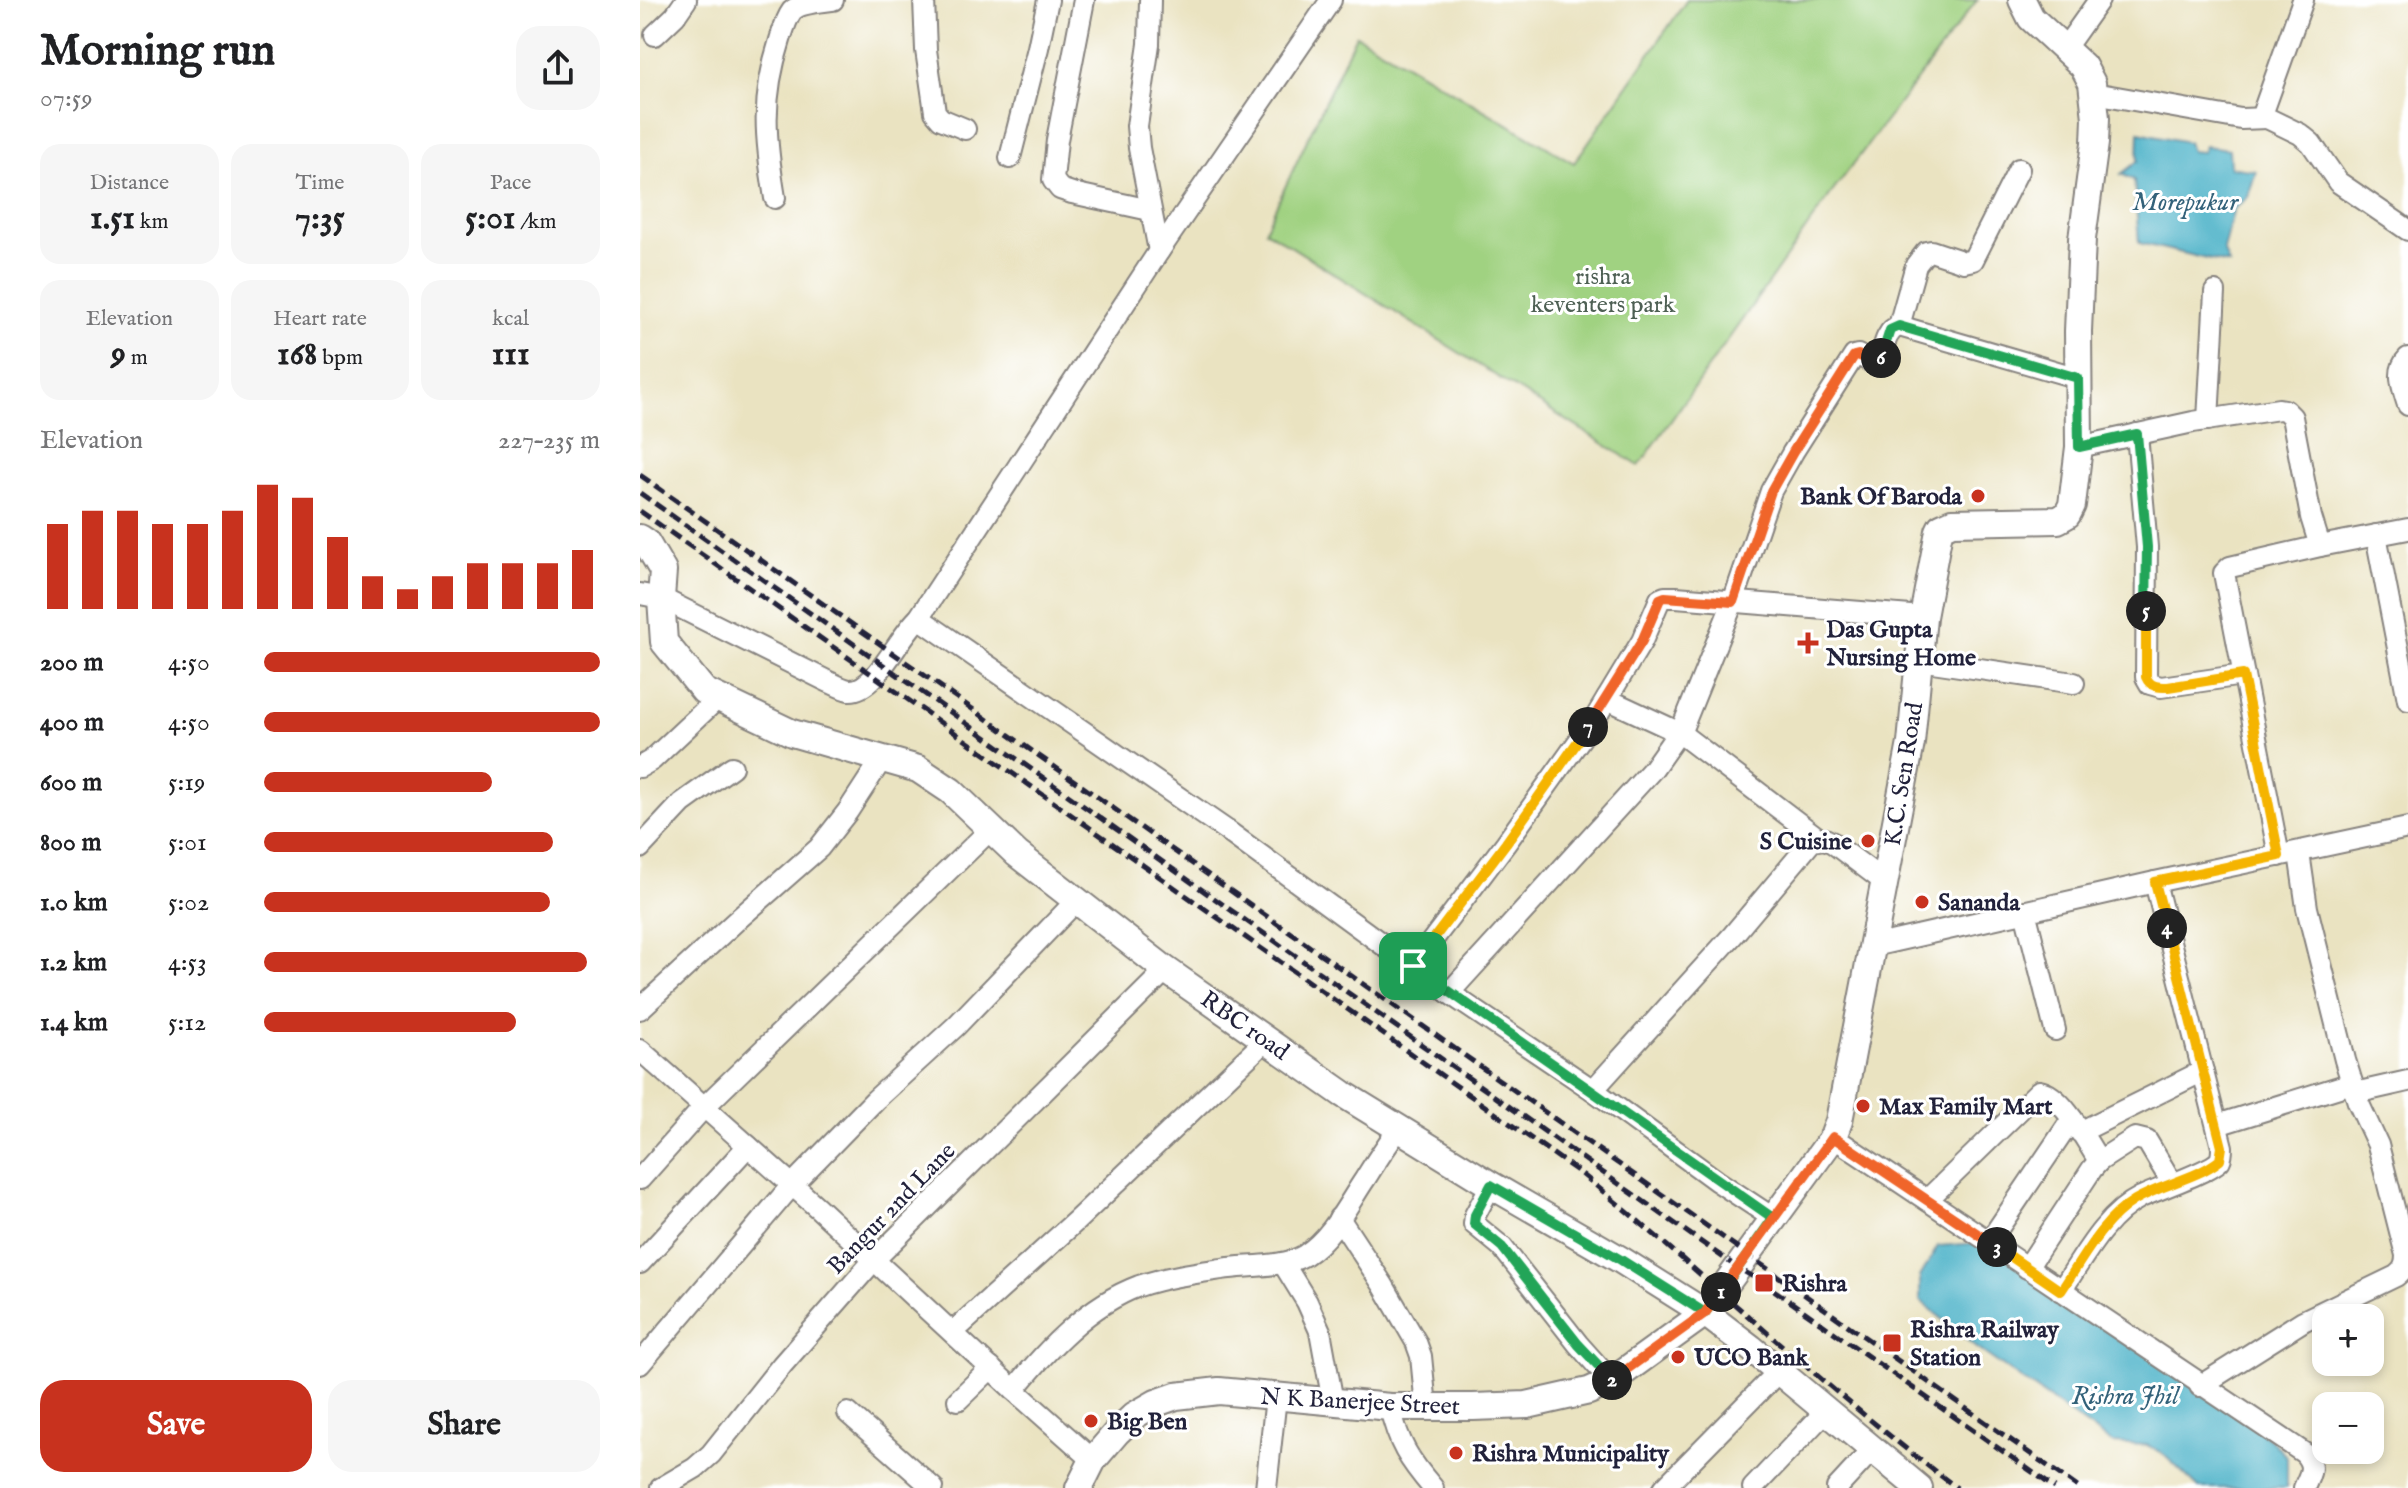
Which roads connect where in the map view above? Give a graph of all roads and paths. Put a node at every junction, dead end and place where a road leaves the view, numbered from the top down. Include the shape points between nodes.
1 (686, 0) edge
2 (833, 0) edge
3 (924, 0) edge
4 (1048, 0) edge
5 (1084, 0) edge
6 (1150, 0) edge
7 (1331, 0) edge
8 (2022, 0) edge
9 (2099, 0) edge
10 (2303, 0) edge
11 (655, 35) dead end
12 (2065, 48) junction
13 (2094, 93) junction
14 (2267, 118) junction
15 (965, 129) dead end
16 (1010, 158) dead end
17 (2019, 169) dead end
18 (775, 198) dead end
19 (1150, 210) junction
20 (2408, 230) edge
21 (1159, 251) junction
22 (2215, 292) dead end
23 (1899, 326) junction
24 (2408, 358) edge
25 (2078, 378) junction
26 (2408, 405) edge
27 (2208, 420) junction
28 (2137, 434) junction
29 (2079, 447) junction
30 (2408, 529) edge
31 (2376, 535) junction
32 (640, 538) edge
33 (2320, 546) junction
34 (650, 596) edge
35 (1733, 602) junction
36 (1923, 617) junction
37 (919, 618) junction
38 (1919, 660) junction
39 (2243, 675) junction
40 (2074, 683) dead end
41 (718, 698) junction
42 (1607, 699) junction
43 (2408, 700) edge
44 (1680, 733) junction
45 (882, 759) junction
46 (640, 767) edge
47 (732, 767) dead end
48 (992, 828) junction
49 (2408, 828) edge
50 (1818, 838) junction
51 (640, 848) edge
52 (2289, 854) junction
53 (2155, 882) junction
54 (1886, 883) junction
55 (1077, 900) junction
56 (2025, 911) junction
57 (1873, 946) junction
58 (1413, 966) junction
59 (1166, 970) junction
60 (1449, 993) junction
61 (640, 1009) edge
62 (2055, 1030) dead end
63 (1266, 1040) junction
64 (640, 1050) edge
65 (2203, 1071) junction
66 (2408, 1081) edge
67 (2353, 1088) junction
68 (1593, 1090) junction
69 (704, 1107) junction
70 (2076, 1125) junction
71 (2217, 1125) junction
72 (1399, 1128) junction
73 (1833, 1137) junction
74 (748, 1146) junction
75 (2099, 1161) junction
76 (640, 1179) edge
77 (2172, 1183) junction
78 (792, 1185) junction
79 (1491, 1185) junction
80 (1927, 1200) junction
81 (1339, 1218) junction
82 (1773, 1218) junction
83 (1989, 1242) junction
84 (874, 1260) junction
85 (640, 1263) edge
86 (1283, 1263) junction
87 (2027, 1268) junction
88 (2061, 1291) junction
89 (1705, 1313) junction
90 (953, 1332) junction
91 (640, 1364) edge
92 (991, 1368) junction
93 (1779, 1371) junction
94 (1611, 1381) junction
95 (2200, 1386) junction
96 (1014, 1390) junction
97 (1276, 1397) junction
98 (958, 1400) dead end
99 (1333, 1402) junction
100 (1390, 1407) junction
101 (1426, 1407) junction
102 (1826, 1411) junction
103 (848, 1413) dead end
104 (1872, 1450) junction
105 (1093, 1460) junction
106 (661, 1488) edge
107 (933, 1488) edge
108 (1079, 1488) edge
109 (1266, 1488) edge
110 (1433, 1488) edge
111 (1664, 1488) edge
112 (1753, 1488) edge
113 (1837, 1488) edge
114 (1919, 1488) edge
115 (2304, 1488) edge

1 - 11 street
2 - 18 street via 793,11 776,53 765,109
3 - 15 street via 935,112
4 - 16 street
5 - 19 street via 1053,180 1072,193
6 - 19 street via 1137,126
7 - 21 street
8 - 12 street, K.C. Sen Road via 2031,18
9 - 12 street
10 - 14 street via 2263,109
12 - 13 street, K.C. Sen Road via 2083,66
13 - 14 street via 2241,119
13 - 25 street, K.C. Sen Road via 2096,130 2082,239
14 - 20 street via 2300,134 2338,182
17 - 23 street via 1973,260 1931,251 1921,258
19 - 21 street
21 - 37 street
22 - 27 street
23 - 25 street
23 - 35 street via 1887,335 1879,363 1858,355 1851,359 1788,460 1771,491
24 - 26 street via 2400,372
25 - 29 street, K.C. Sen Road
27 - 28 street
27 - 33 street via 2279,409 2291,413
28 - 29 street
28 - 39 street via 2147,547 2146,677 2161,687
29 - 36 street, K.C. Sen Road via 2074,499 2064,517 1952,522 1941,527
30 - 31 street
31 - 33 street
31 - 43 street
32 - 34 street, RBC road via 663,571
33 - 39 street via 2226,570
34 - 37 street via 849,690 865,687 876,677
34 - 41 street, RBC road via 664,642 704,691
35 - 36 street
35 - 42 street via 1660,599
35 - 44 street
36 - 38 street, K.C. Sen Road
37 - 58 street
38 - 40 street
38 - 54 street, K.C. Sen Road via 1911,743
39 - 52 street
41 - 45 street, RBC road via 792,733
41 - 46 street
42 - 44 street
42 - 58 street
44 - 50 street
44 - 60 street
45 - 48 street, RBC road via 918,769
45 - 61 street via 819,848
47 - 51 street via 682,803
48 - 55 street, RBC road
48 - 69 street
49 - 52 street
50 - 54 street via 1833,843
50 - 68 street
52 - 53 street
52 - 67 street
53 - 56 street
53 - 65 street
54 - 57 street, K.C. Sen Road
55 - 59 street, RBC road
55 - 78 street
56 - 57 street
56 - 62 street
57 - 73 street, K.C. Sen Road
58 - 60 street
59 - 63 street, RBC road
59 - 84 street, Bangur 2nd Lane
60 - 68 street
63 - 72 street, RBC road
63 - 90 street
64 - 69 street
65 - 70 street
65 - 71 street
66 - 67 street
67 - 71 street
67 - 95 street via 2389,1182 2406,1255 2403,1271 2303,1321
68 - 82 street
69 - 74 street
69 - 76 street
70 - 75 street
70 - 80 street via 2052,1095 2039,1091
70 - 83 street
71 - 77 street via 2220,1160
72 - 79 street, RBC road
72 - 81 street
73 - 80 street
73 - 82 street, K.C. Sen Road
74 - 78 street
74 - 85 street
75 - 77 street via 2140,1138
75 - 87 street
77 - 88 street via 2126,1207
78 - 84 street
78 - 91 street
79 - 89 street, RBC road
79 - 94 street via 1474,1224 1502,1247
80 - 83 street
81 - 86 street via 1306,1255
81 - 101 street via 1416,1342
82 - 89 street, K.C. Sen Road
83 - 87 street
84 - 90 street
84 - 106 street, Bangur 2nd Lane via 711,1454
86 - 96 street via 1221,1269 1135,1287 1059,1339
86 - 99 street via 1320,1331
87 - 88 street
88 - 95 street
89 - 93 street, RBC road
89 - 94 street, N K Banerjee Street
90 - 92 street
92 - 96 street
92 - 98 street
93 - 102 street, RBC road
93 - 111 street
94 - 101 street, N K Banerjee Street via 1527,1405
95 - 115 street via 2304,1453 2312,1470
96 - 105 street
97 - 99 street, N K Banerjee Street
97 - 105 street, N K Banerjee Street via 1219,1391 1166,1399 1135,1415
97 - 109 street
99 - 100 street, N K Banerjee Street
100 - 101 street, N K Banerjee Street
100 - 110 street via 1403,1449
102 - 104 street, RBC road
102 - 112 street
103 - 107 street
104 - 113 street
104 - 114 street, RBC road
105 - 108 street, N K Banerjee Street

